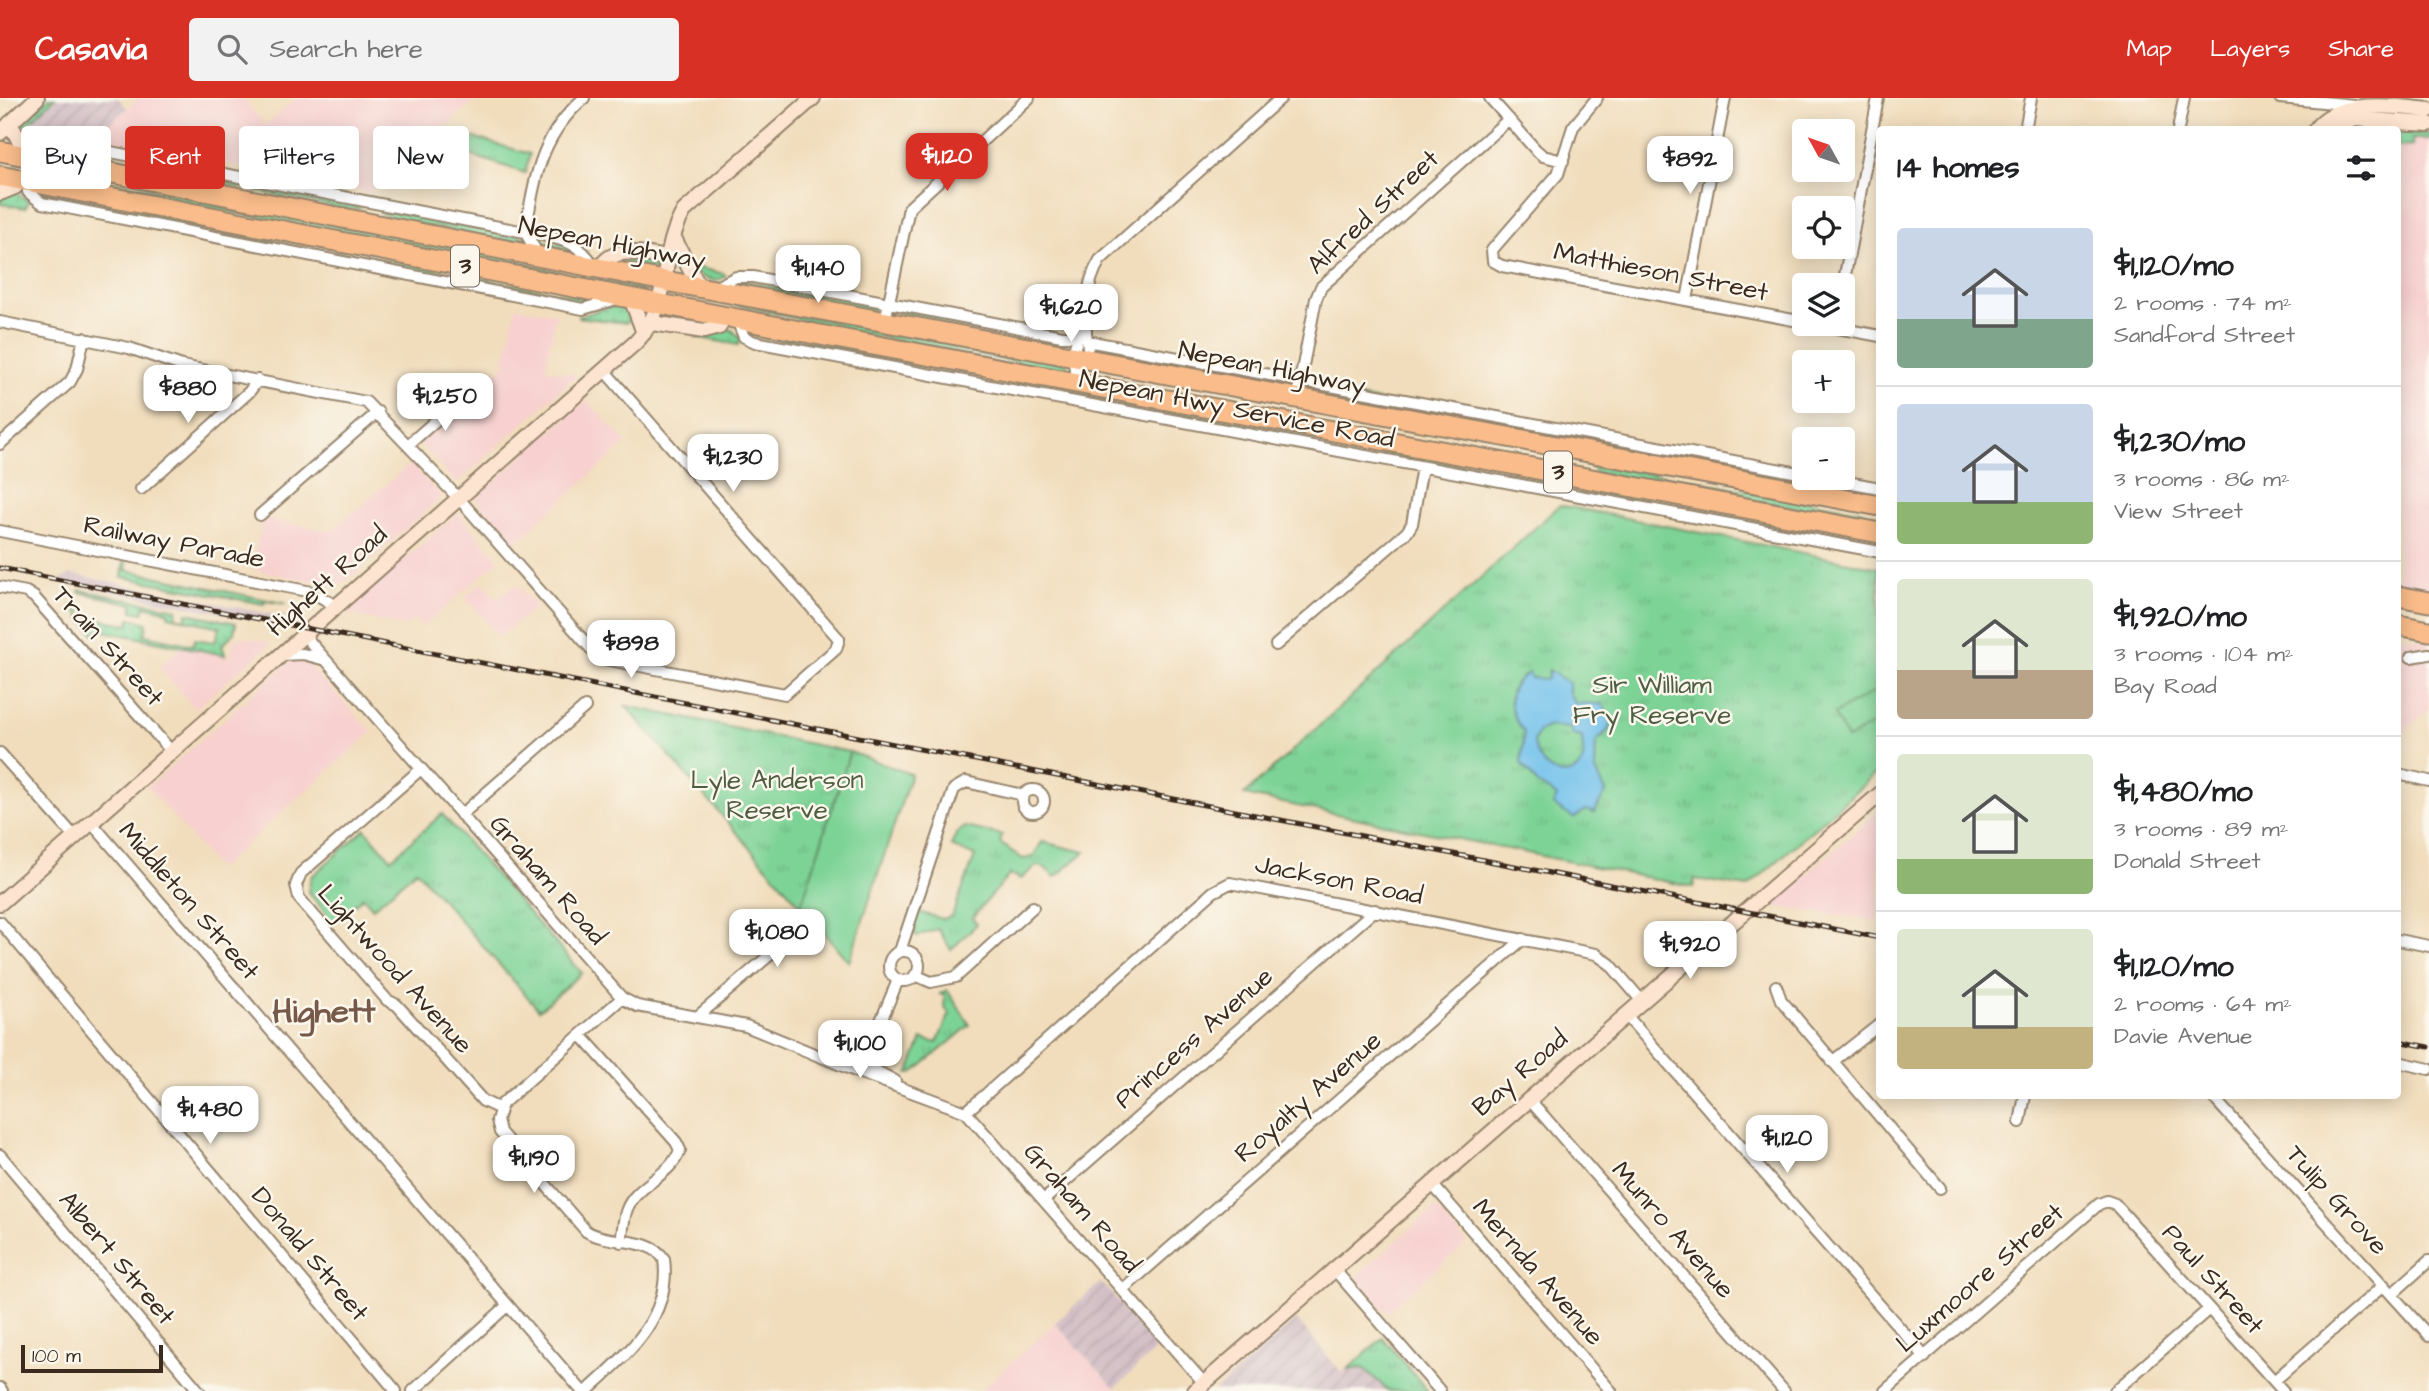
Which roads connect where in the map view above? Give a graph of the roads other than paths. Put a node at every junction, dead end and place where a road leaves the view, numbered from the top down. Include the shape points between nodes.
1 (37, 98) edge
2 (584, 98) edge
3 (813, 98) edge
4 (1029, 98) edge
5 (1281, 98) edge
6 (1490, 98) edge
7 (1597, 98) edge
8 (1725, 98) edge
9 (1878, 98) edge
10 (2031, 98) edge
11 (2184, 98) edge
12 (2280, 98) edge
13 (2358, 105) junction
14 (2429, 110) edge
15 (1509, 119) junction
16 (2429, 124) edge
17 (2026, 126) edge
18 (2179, 126) edge
19 (2319, 126) edge
20 (2338, 126) edge
21 (4, 128) edge
22 (21, 149) edge
23 (0, 151) edge
24 (21, 155) edge
25 (1563, 161) junction
26 (111, 169) edge
27 (0, 176) edge
28 (21, 179) edge
29 (21, 185) edge
30 (29, 189) edge
31 (72, 189) edge
32 (0, 192) edge
33 (370, 212) junction
34 (270, 228) junction
35 (525, 232) junction
36 (674, 238) junction
37 (340, 241) junction
38 (285, 251) junction
39 (539, 256) junction
40 (320, 258) junction
41 (670, 258) junction
42 (597, 267) junction
43 (1845, 273) edge
44 (664, 281) junction
45 (705, 288) junction
46 (627, 297) junction
47 (1687, 300) junction
48 (659, 303) junction
49 (887, 312) junction
50 (723, 315) junction
51 (1792, 319) edge
52 (0, 322) edge
53 (648, 328) junction
54 (1855, 330) edge
55 (1876, 335) edge
56 (84, 338) junction
57 (1081, 349) junction
58 (603, 369) junction
59 (1022, 372) junction
60 (258, 380) junction
61 (1079, 383) junction
62 (1298, 390) junction
63 (1128, 392) junction
64 (1035, 394) junction
65 (461, 398) dead end
66 (1105, 408) junction
67 (378, 412) junction
68 (0, 444) edge
69 (408, 445) junction
70 (1588, 454) junction
71 (1422, 467) junction
72 (1792, 472) edge
73 (1855, 483) edge
74 (1582, 487) junction
75 (1876, 487) edge
76 (141, 489) dead end
77 (457, 498) junction
78 (1876, 505) edge
79 (260, 515) dead end
80 (0, 531) edge
81 (1876, 532) edge
82 (1876, 551) edge
83 (0, 587) edge
84 (2401, 597) edge
85 (2429, 602) edge
86 (336, 606) junction
87 (2401, 626) edge
88 (2429, 631) edge
89 (304, 635) junction
90 (1276, 645) dead end
91 (2429, 654) edge
92 (280, 656) junction
93 (2412, 657) dead end
94 (324, 660) junction
95 (585, 707) dead end
96 (172, 752) junction
97 (0, 753) edge
98 (421, 769) junction
99 (2401, 775) edge
100 (2429, 781) edge
101 (1023, 795) dead end
102 (1876, 797) edge
103 (461, 815) junction
104 (90, 821) junction
105 (74, 836) junction
106 (0, 903) edge
107 (1033, 907) dead end
108 (1375, 910) junction
109 (811, 920) dead end
110 (0, 922) edge
111 (1524, 939) junction
112 (2401, 941) edge
113 (2429, 946) edge
114 (900, 951) junction
115 (915, 975) junction
116 (895, 977) junction
117 (1776, 986) dead end
118 (723, 996) junction
119 (622, 998) junction
120 (1642, 1000) junction
121 (1625, 1014) junction
122 (697, 1017) junction
123 (713, 1020) junction
124 (1876, 1027) edge
125 (581, 1035) junction
126 (1832, 1062) junction
127 (2401, 1063) edge
128 (865, 1069) junction
129 (2429, 1069) edge
130 (1528, 1098) junction
131 (2024, 1099) edge
132 (2215, 1099) edge
133 (500, 1109) junction
134 (966, 1112) junction
135 (2020, 1122) dead end
136 (0, 1155) edge
137 (1431, 1183) junction
138 (1940, 1188) dead end
139 (1044, 1200) junction
140 (2107, 1201) joint
141 (621, 1242) junction
142 (2429, 1261) edge
143 (1333, 1268) junction
144 (1122, 1290) junction
145 (2388, 1290) junction
146 (508, 1306) junction
147 (2209, 1309) junction
148 (2429, 1336) edge
149 (1925, 1357) junction
150 (2274, 1381) junction
151 (1199, 1387) edge
152 (199, 1391) edge
153 (396, 1391) edge
154 (413, 1391) edge
155 (585, 1391) edge
156 (1440, 1391) edge
157 (1611, 1391) edge
158 (1784, 1391) edge
159 (1885, 1391) edge
160 (2115, 1391) edge
161 (2283, 1391) edge

1 - 21 street
2 - 35 street via 557,125 545,146
3 - 36 street, Highett Road via 688,206
4 - 49 street via 909,208
5 - 57 street via 1106,254 1093,272
6 - 15 street
7 - 25 street via 1573,127
8 - 47 street
9 - 43 street
10 - 17 street
11 - 18 street
12 - 13 street
13 - 14 street
13 - 19 street via 2333,111
15 - 25 street via 1543,156
15 - 62 street, Alfred Street via 1325,282 1316,299
16 - 20 street via 2354,118
21 - 22 street
23 - 24 highway, Nepean Highway / 3
25 - 47 street, Matthieson Street via 1558,174 1496,250 1495,263
26 - 33 highway, Nepean Highway / 3
27 - 28 highway, Nepean Highway / 3
29 - 32 street
30 - 38 street via 42,203
31 - 34 highway, Nepean Highway / 3
33 - 35 street
33 - 39 highway, Nepean Highway / 3
34 - 37 highway, Nepean Highway / 3
34 - 38 street
35 - 39 street
35 - 42 street via 574,243
36 - 41 street, Highett Road
36 - 45 street
37 - 40 street
37 - 46 highway, Nepean Highway / 3
38 - 40 street
39 - 42 highway, Nepean Highway / 3
40 - 46 street via 583,309
41 - 42 street via 617,252
41 - 44 street, Highett Road
42 - 44 highway, Nepean Highway / 3
44 - 45 highway, Nepean Highway / 3
44 - 48 street, Highett Road
45 - 49 highway, Nepean Highway / 3
45 - 50 highway
46 - 48 highway, Nepean Highway / 3
46 - 53 street
47 - 51 street, Matthieson Street
48 - 50 highway, Nepean Highway / 3
48 - 53 street, Highett Road
49 - 57 highway, Nepean Highway / 3
50 - 53 street via 719,327 704,331
50 - 59 highway, Nepean Highway / 3
50 - 64 street, Nepean Hwy Service Road via 755,341
52 - 56 street
53 - 58 street, Highett Road
54 - 55 street
56 - 60 street via 183,366
56 - 68 street via 70,382
57 - 61 street
57 - 62 highway, Nepean Highway / 3
58 - 77 street, Highett Road
58 - 77 street via 839,639 836,649 785,694 599,658
59 - 61 highway, Nepean Highway / 3
59 - 64 street
60 - 67 street via 359,399
60 - 76 street
61 - 63 highway, Nepean Highway / 3
62 - 70 highway, Nepean Highway / 3
62 - 72 street, Nepean Hwy Service Road
63 - 66 street
63 - 74 highway, Nepean Highway / 3
64 - 66 street, Nepean Hwy Service Road
65 - 69 street
66 - 71 street, Nepean Hwy Service Road
67 - 69 street
67 - 79 street
69 - 77 street
70 - 74 highway
70 - 78 highway, Nepean Highway / 3
71 - 74 street, Nepean Hwy Service Road
71 - 90 street via 1407,532
73 - 75 street
74 - 81 highway, Nepean Highway / 3
74 - 82 street, Nepean Hwy Service Road
77 - 86 street, Highett Road
80 - 86 street, Railway Parade via 312,592
83 - 96 street, Train Street via 34,597
84 - 85 highway
86 - 89 street, Highett Road
87 - 88 highway
89 - 92 street, Highett Road
89 - 94 street, Graham Road
91 - 93 street
92 - 94 street via 303,654
92 - 96 street, Highett Road
94 - 98 street, Graham Road
95 - 103 street
96 - 104 street, Highett Road
97 - 105 street
98 - 103 street, Graham Road
98 - 133 street, Lightwood Avenue via 301,873 296,886 299,898 387,1000 397,1005 483,1101
99 - 100 street
101 - 114 street via 966,782 954,789
102 - 120 street, Bay Road
103 - 119 street, Graham Road
104 - 105 street, Highett Road
104 - 146 street, Middleton Street
105 - 106 street, Highett Road
107 - 115 street via 956,977 931,982
108 - 111 street, Jackson Road
108 - 134 street, Jackson Road via 1244,884 1219,887
108 - 139 street, Princess Avenue
109 - 118 street
110 - 153 street, Donald Street
111 - 120 street, Jackson Road via 1601,956
111 - 144 street, Royalty Avenue
112 - 113 street
114 - 115 street via 916,957
114 - 116 street via 890,959
115 - 116 street via 907,980
116 - 128 street
117 - 126 street via 1781,1000
118 - 122 street
118 - 123 street
119 - 122 street, Graham Road via 637,1006
119 - 125 street
120 - 121 street, Bay Road
121 - 130 street, Bay Road
121 - 149 street
122 - 123 street, Graham Road
123 - 128 street, Graham Road via 746,1026
124 - 126 street
125 - 133 street
125 - 141 street via 680,1150 676,1160 632,1200
126 - 138 street
127 - 129 street
128 - 134 street, Graham Road
130 - 137 street, Bay Road
130 - 158 street, Munro Avenue
131 - 135 street
132 - 145 street, Tulip Grove
133 - 141 street via 500,1132 586,1231
134 - 139 street, Graham Road
136 - 152 street, Albert Street
137 - 143 street, Bay Road
137 - 157 street, Mernda Avenue
139 - 144 street, Graham Road
140 - 147 street, Paul Street via 2115,1204
140 - 149 street, Luxmoore Street
141 - 155 street via 652,1248 664,1259 659,1304 634,1349
142 - 145 street
143 - 151 street, Bay Road
143 - 156 street
144 - 151 street, Graham Road
145 - 148 street, Tulip Grove
145 - 150 street
146 - 154 street
146 - 155 street, Middleton Street
147 - 150 street, Paul Street
147 - 160 street
149 - 159 street, Luxmoore Street
150 - 161 street, Paul Street

